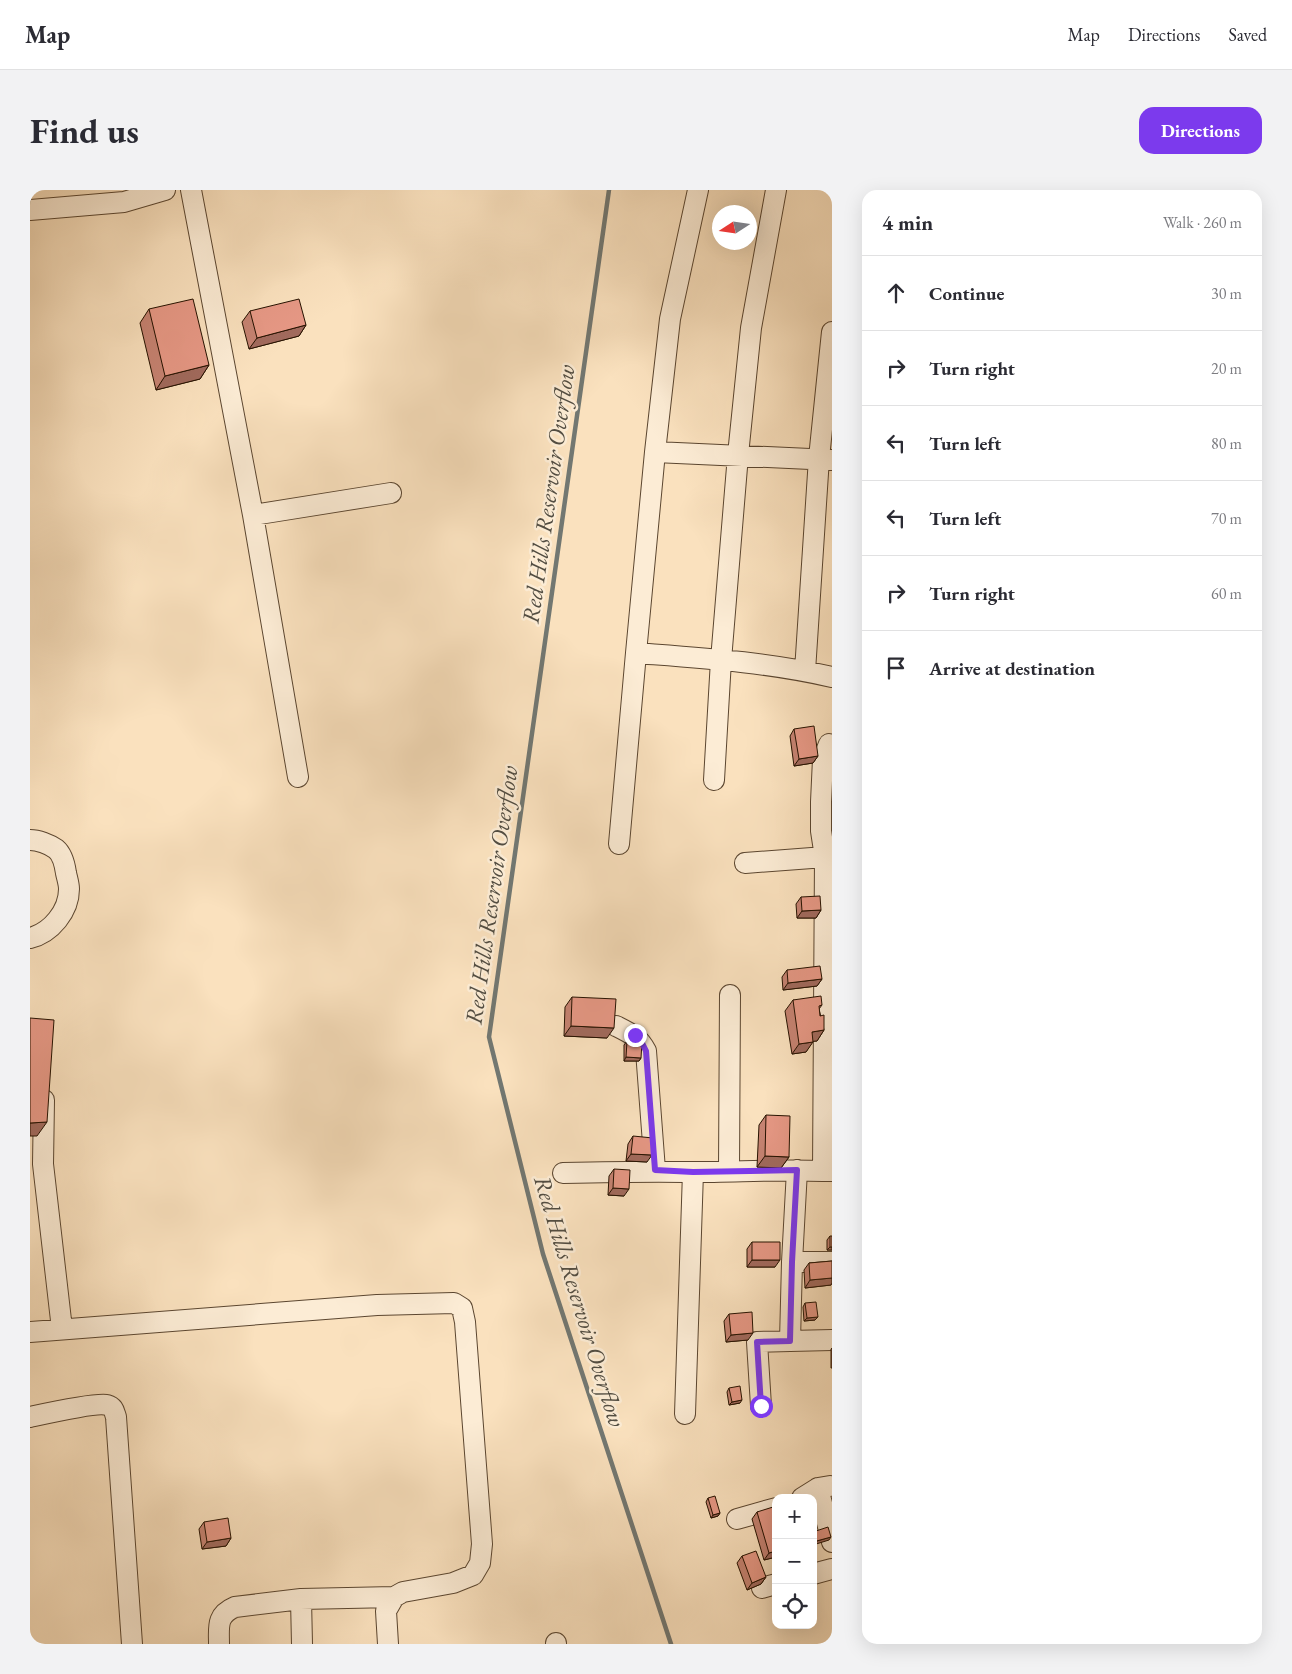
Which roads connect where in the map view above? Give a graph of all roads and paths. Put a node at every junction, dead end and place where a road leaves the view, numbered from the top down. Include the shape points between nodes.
1 (165, 190) edge
2 (191, 190) edge
3 (698, 190) edge
4 (776, 190) edge
5 (30, 210) edge
6 (832, 332) edge
7 (655, 452) junction
8 (738, 454) junction
9 (826, 459) edge
10 (391, 493) dead end
11 (253, 515) junction
12 (636, 653) junction
13 (721, 660) junction
14 (805, 671) junction
15 (832, 677) edge
16 (830, 744) dead end
17 (298, 777) dead end
18 (714, 780) dead end
19 (30, 840) edge
20 (619, 844) dead end
21 (829, 857) edge
22 (745, 863) dead end
23 (30, 938) edge
24 (730, 995) dead end
25 (616, 1026) edge
26 (46, 1084) edge
27 (655, 1170) junction
28 (797, 1170) junction
29 (729, 1171) junction
30 (828, 1171) edge
31 (693, 1172) junction
32 (563, 1173) dead end
33 (792, 1262) junction
34 (832, 1262) edge
35 (62, 1329) junction
36 (30, 1332) edge
37 (832, 1340) edge
38 (790, 1341) junction
39 (761, 1406) dead end
40 (685, 1414) dead end
41 (30, 1416) edge
42 (818, 1491) edge
43 (772, 1509) edge
44 (737, 1519) dead end
45 (832, 1542) edge
46 (832, 1569) edge
47 (817, 1573) edge
48 (394, 1597) junction
49 (301, 1599) junction
50 (132, 1644) edge
51 (219, 1644) edge
52 (302, 1644) edge
53 (388, 1644) edge

1 - 5 street via 124,202
2 - 11 street
3 - 7 street via 670,319
4 - 8 street via 751,328
6 - 9 street
7 - 8 street
7 - 12 street
8 - 9 street
8 - 13 street
9 - 14 street
10 - 11 street
11 - 17 street
12 - 13 street
12 - 20 street
13 - 14 street
13 - 18 street
14 - 15 street
16 - 21 street via 823,759 821,802 822,830
19 - 23 street via 38,840 57,849 65,865 69,889 66,907 57,922
21 - 22 street
21 - 30 street
24 - 29 street
25 - 27 street via 635,1035 646,1051
26 - 35 street via 43,1164
27 - 31 street
27 - 32 street
28 - 29 street
28 - 30 street
28 - 33 street
29 - 31 street
31 - 40 street
33 - 34 street
33 - 38 street
35 - 36 street
35 - 48 street via 377,1305 454,1302 462,1308 481,1534 480,1563 473,1575 453,1583 403,1592
37 - 38 street
38 - 39 street via 757,1342
41 - 50 street via 98,1405 113,1409
42 - 45 street
43 - 44 street
46 - 47 street
48 - 49 street
48 - 53 street via 386,1611
49 - 51 street via 227,1610 219,1626
49 - 52 street

